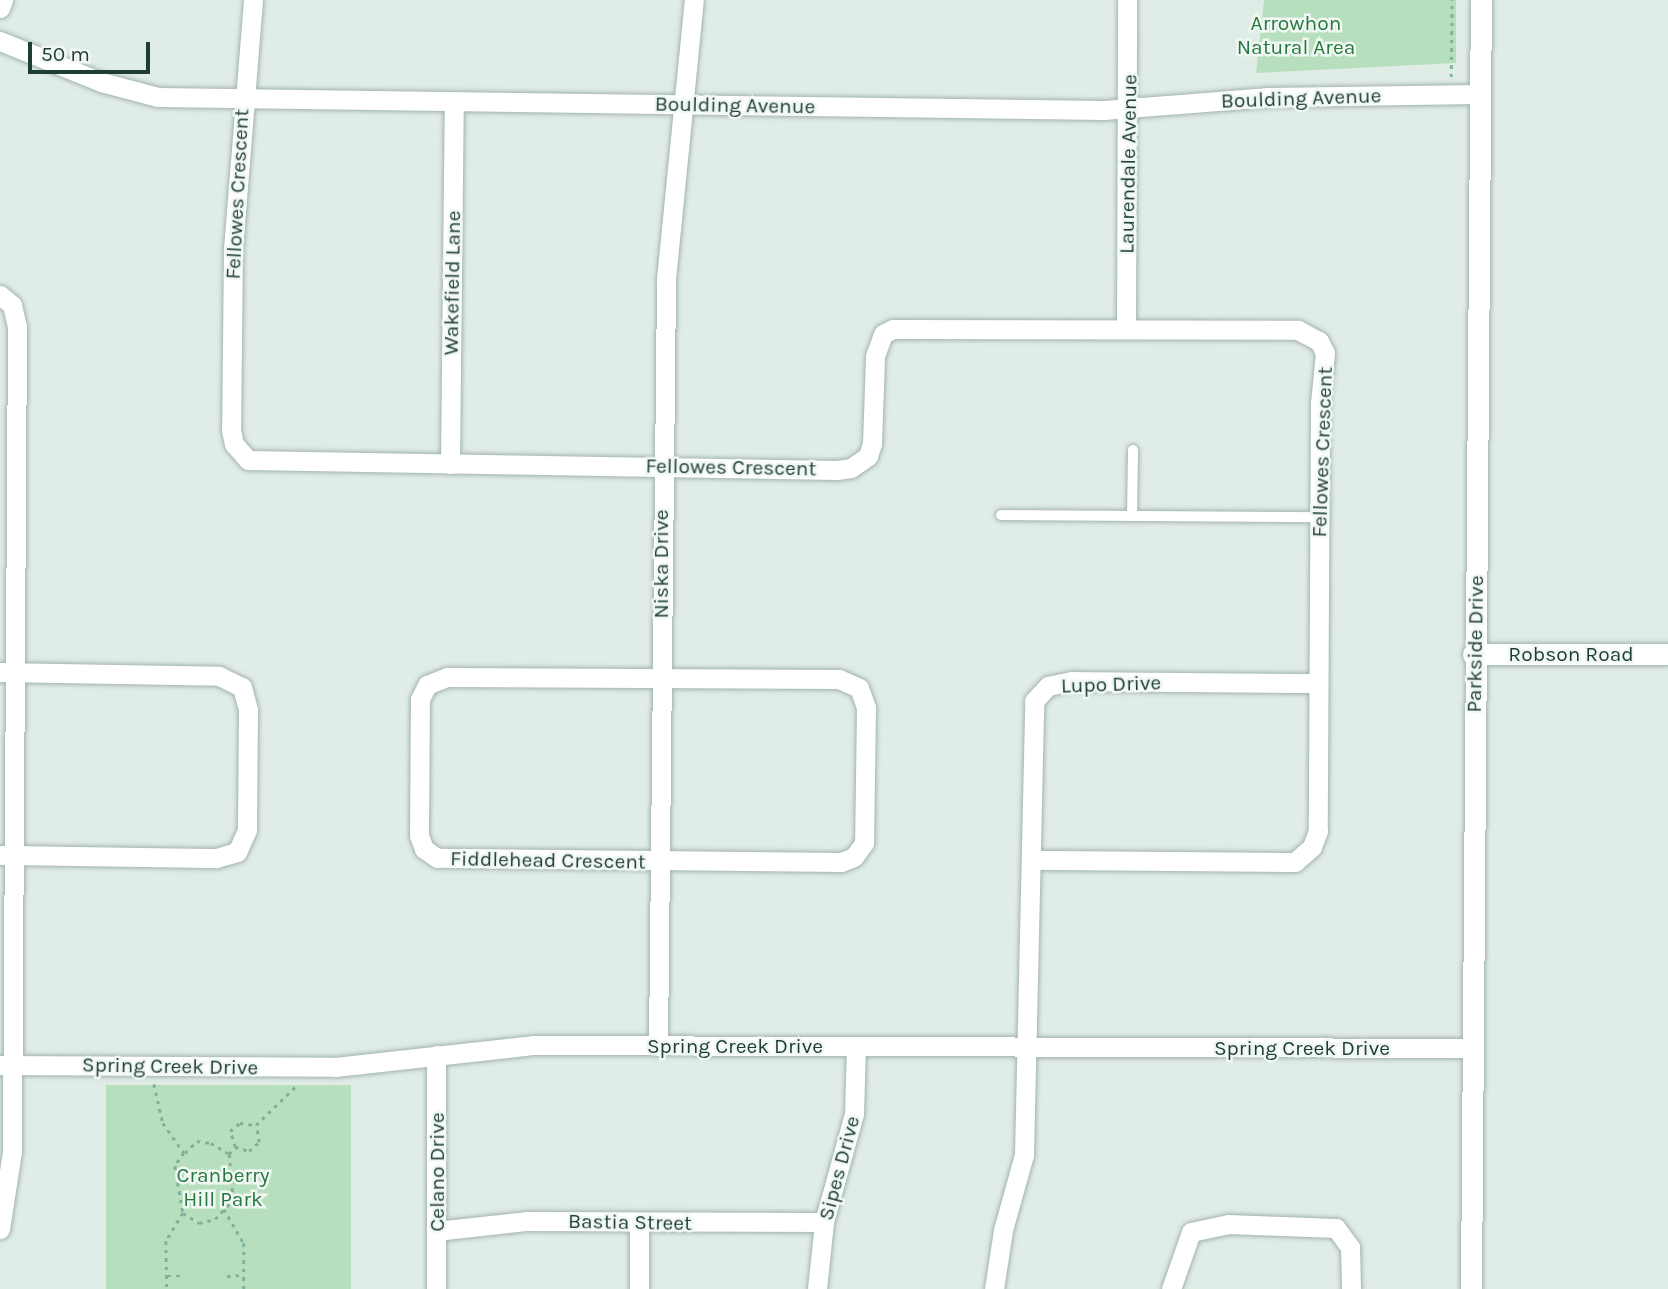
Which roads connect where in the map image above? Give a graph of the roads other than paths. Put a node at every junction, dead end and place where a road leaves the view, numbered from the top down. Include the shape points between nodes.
1 (3, 0) edge
2 (253, 0) edge
3 (694, 0) edge
4 (1127, 0) edge
5 (1481, 0) edge
6 (0, 8) edge
7 (0, 41) edge
8 (1480, 94) junction
9 (242, 100) junction
10 (454, 103) junction
11 (682, 104) junction
12 (1129, 108) junction
13 (0, 295) edge
14 (1126, 329) junction
15 (1133, 450) dead end
16 (7, 463) edge
17 (450, 464) junction
18 (662, 465) junction
19 (1001, 515) dead end
20 (1132, 516) junction
21 (1319, 517) junction
22 (1473, 654) junction
23 (1668, 654) edge
24 (6, 672) edge
25 (661, 678) junction
26 (1317, 683) junction
27 (6, 855) edge
28 (1033, 860) junction
29 (659, 861) junction
30 (658, 1045) junction
31 (856, 1046) junction
32 (1025, 1048) junction
33 (1472, 1048) junction
34 (436, 1055) junction
35 (6, 1065) edge
36 (824, 1222) junction
37 (639, 1223) junction
38 (0, 1229) edge
39 (436, 1231) junction
40 (436, 1289) edge
41 (639, 1289) edge
42 (817, 1289) edge
43 (994, 1289) edge
44 (1171, 1289) edge
45 (1351, 1289) edge
46 (1471, 1289) edge

1 - 6 street
2 - 9 street, Fellowes Crescent
3 - 11 street, Niska Drive
4 - 12 street, Laurendale Avenue
5 - 8 main road, Parkside Drive
7 - 9 street, Boulding Avenue via 135,93
8 - 12 street, Boulding Avenue via 1268,97
8 - 22 main road, Parkside Drive
9 - 10 street, Boulding Avenue
9 - 17 street, Fellowes Crescent via 233,249 234,443 248,460 262,463
10 - 11 street, Boulding Avenue
10 - 17 street, Wakefield Lane
11 - 12 street, Boulding Avenue
11 - 18 street, Niska Drive via 666,279
12 - 14 street, Laurendale Avenue
13 - 16 street via 12,305 17,326
14 - 18 street, Fellowes Crescent via 894,329 877,345 872,444 860,463 836,470
14 - 21 street, Fellowes Crescent via 1298,330 1314,335 1325,353
15 - 20 lane
16 - 24 street
17 - 18 street, Fellowes Crescent
18 - 25 street, Niska Drive
19 - 20 lane
20 - 21 lane
21 - 26 street, Fellowes Crescent
22 - 23 main road, Robson Road
22 - 33 main road, Parkside Drive
24 - 27 street
24 - 27 street via 219,676 242,687 248,723 247,830 237,852 216,858
25 - 29 street, Niska Drive
25 - 29 street via 839,679 859,688 866,707 864,843 854,857 841,862
25 - 29 street, Fiddlehead Crescent via 443,677 422,691 419,724 419,835 433,856
26 - 28 street via 1318,831 1305,856 1281,862
26 - 28 street, Lupo Drive via 1072,681 1048,686 1038,693 1033,708
27 - 35 street
28 - 32 street, Lupo Drive
29 - 30 street, Niska Drive
30 - 31 street, Spring Creek Drive
30 - 34 street, Spring Creek Drive via 514,1045
31 - 32 street, Spring Creek Drive
31 - 36 street, Sipes Drive via 854,1114
32 - 33 street, Spring Creek Drive
32 - 43 street, Lupo Drive via 1023,1164 1003,1230
33 - 46 main road, Parkside Drive
34 - 35 street, Spring Creek Drive via 316,1068
34 - 39 street, Celano Drive
35 - 38 street via 11,1170
36 - 37 street, Bastia Street
36 - 42 street, Sipes Drive
37 - 39 street, Bastia Street via 527,1221
37 - 41 street
39 - 40 street, Celano Drive
44 - 45 street via 1191,1232 1228,1224 1336,1228 1350,1247

